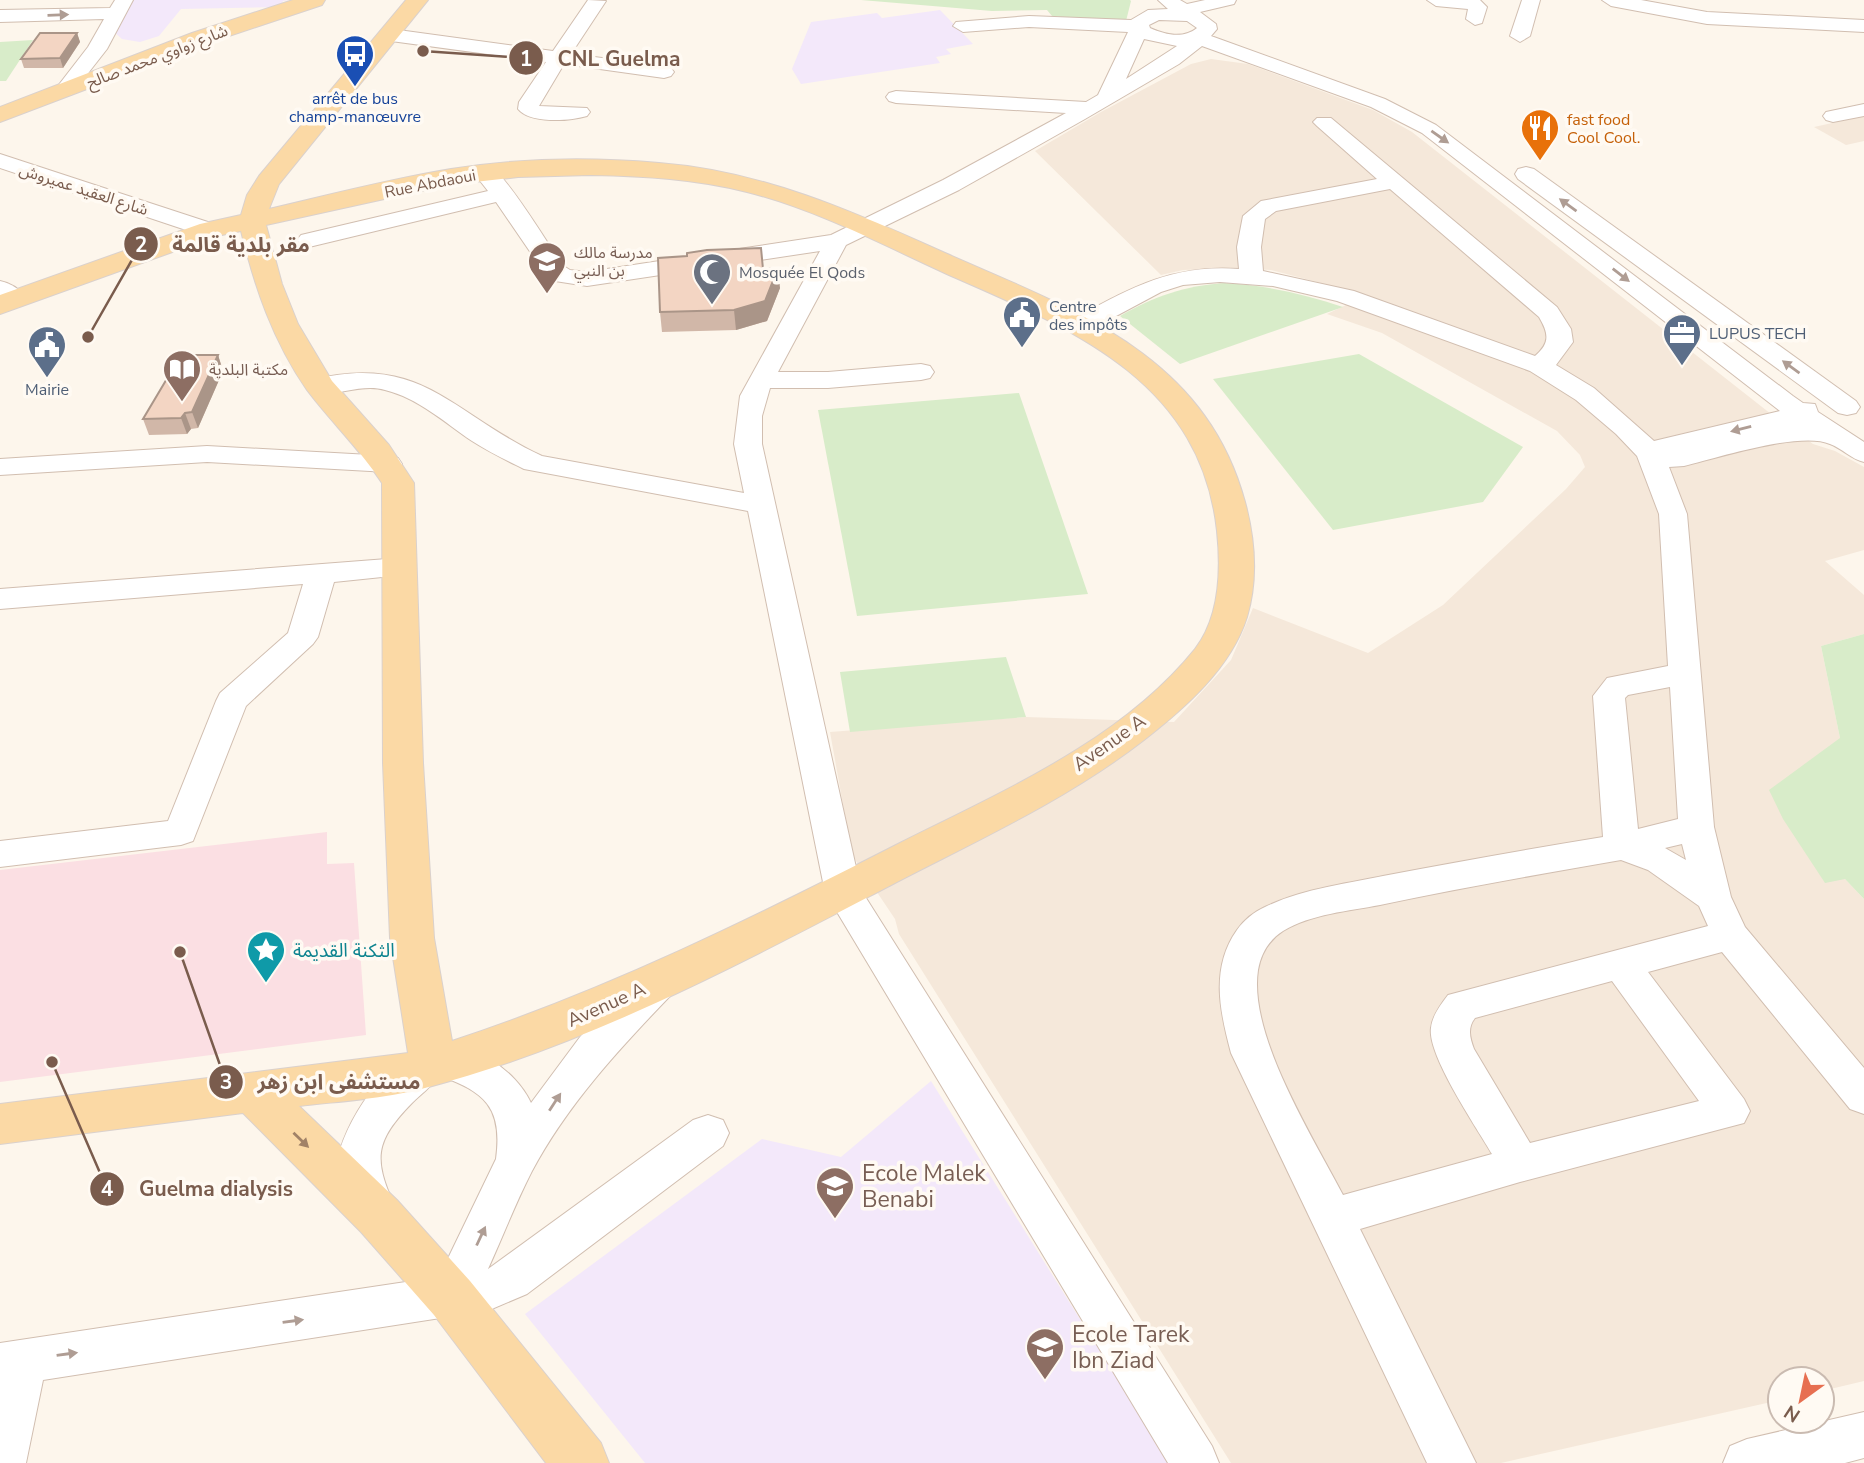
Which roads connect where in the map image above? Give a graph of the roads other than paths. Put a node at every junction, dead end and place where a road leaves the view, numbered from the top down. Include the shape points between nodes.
1 (314, 0) edge
2 (418, 0) edge
3 (1227, 0) edge
4 (1436, 0) edge
5 (1531, 0) edge
6 (1612, 0) edge
7 (597, 1) edge
8 (120, 6) edge
9 (1179, 9) edge
10 (1141, 15) edge
11 (0, 16) edge
12 (1475, 19) dead end
13 (963, 26) dead end
14 (1864, 26) edge
15 (1202, 33) junction
16 (391, 35) junction
17 (1520, 36) dead end
18 (97, 49) junction
19 (560, 58) junction
20 (1262, 60) junction
21 (142, 62) junction
22 (664, 72) dead end
23 (1144, 75) junction
24 (64, 91) junction
25 (896, 97) dead end
26 (1098, 103) junction
27 (1864, 110) edge
28 (580, 112) dead end
29 (0, 115) edge
30 (1833, 116) dead end
31 (1324, 122) dead end
32 (1485, 144) dead end
33 (1507, 160) dead end
34 (0, 161) edge
35 (484, 172) junction
36 (1394, 182) junction
37 (502, 194) junction
38 (252, 221) junction
39 (209, 230) junction
40 (853, 234) junction
41 (309, 240) dead end
42 (1251, 275) junction
43 (5, 297) edge
44 (1081, 325) junction
45 (1539, 366) junction
46 (921, 372) dead end
47 (761, 380) junction
48 (320, 386) junction
49 (1842, 419) edge
50 (1669, 452) junction
51 (388, 464) junction
52 (0, 467) edge
53 (760, 505) junction
54 (400, 566) junction
55 (321, 573) junction
56 (0, 599) edge
57 (1686, 673) junction
58 (1696, 827) junction
59 (1622, 847) junction
60 (0, 854) edge
61 (843, 892) junction
62 (1713, 897) junction
63 (1730, 935) junction
64 (1620, 963) junction
65 (663, 978) junction
66 (433, 1066) junction
67 (253, 1092) junction
68 (1864, 1097) edge
69 (0, 1124) edge
70 (708, 1133) dead end
71 (517, 1159) junction
72 (1520, 1164) junction
73 (379, 1216) junction
74 (1331, 1218) junction
75 (452, 1298) junction
76 (12, 1363) edge
77 (1864, 1435) edge
78 (2, 1463) edge
79 (581, 1463) edge
80 (1195, 1463) edge
81 (1452, 1463) edge
82 (1747, 1463) edge

1 - 21 main road, شارع زواوي محمد صالح
2 - 16 main road
3 - 9 street
4 - 12 street via 1474,5 1478,7
5 - 17 street
6 - 14 street via 1720,20
7 - 19 street
11 -> 8 street
8 - 18 street
9 - 10 street
9 - 15 street via 1201,20
10 - 13 street
10 - 15 street via 1149,35 1159,38
10 - 26 street
15 - 20 street
15 - 23 street
15 - 32 street via 1404,96
16 - 19 street
16 - 38 main road via 268,181
18 - 21 street via 102,58 116,64
18 - 24 street
19 - 22 street
19 - 28 street via 528,109
20 - 23 street via 1202,54
20 -> 49 street via 1378,103 1429,129
21 - 24 main road, شارع زواوي محمد صالح
23 - 26 street
24 - 29 main road, شارع زواوي محمد صالح
25 - 26 street
26 - 40 street via 951,186
27 - 30 street
31 - 36 street
49 -> 33 street
34 - 39 street, شارع العقيد عميروش
35 - 37 street
35 - 38 main road, Rue Abdaoui
35 - 40 main road, Rue Abdaoui via 602,169 727,179 791,197
36 - 42 street via 1269,206 1254,216
36 - 45 street via 1548,312 1562,339 1559,350
37 - 40 street via 554,270 587,279
37 - 41 street
38 - 39 main road, Rue Abdaoui
38 - 48 main road via 282,324
39 - 43 main road, Rue Abdaoui
40 - 44 main road, Avenue A
40 - 47 street
42 - 44 street via 1181,278 1152,287
42 - 45 street via 1345,296
44 - 61 main road, Avenue A via 1119,347 1161,382 1212,455 1236,532 1238,579 1229,618 1211,655 1184,683 1101,750 1034,792
45 - 50 street via 1585,394 1626,428
46 - 47 street
47 - 53 street via 749,415 748,444
48 - 51 main road
48 - 53 street via 345,379 389,382 444,407 502,448 534,463
49 - 50 street
49 -> 50 street via 1693,441
50 - 57 street via 1666,489 1675,534
51 - 52 street via 206,454
51 - 54 main road via 398,483
53 - 61 street
54 - 55 street
54 - 66 main road via 412,938
55 - 56 street
55 - 60 street via 302,637 232,701 181,832
57 - 58 street
57 - 59 street via 1618,686 1609,696
58 - 59 street
58 - 62 street
59 - 62 street via 1661,861
59 - 74 street via 1305,906 1281,915 1255,934 1240,963 1242,1023 1251,1053
61 - 65 main road, Avenue A
61 - 80 street
62 - 63 street
63 - 64 street
63 - 68 street
64 - 72 street via 1462,1006 1451,1018 1448,1036 1456,1055
64 - 72 street via 1730,1111
65 - 66 main road, Avenue A via 524,1039
71 -> 65 street via 594,1049
66 - 67 main road, Avenue A
66 - 71 street via 472,1068 504,1091 519,1122
66 - 73 street via 401,1088 365,1134 358,1162 361,1182
67 - 69 main road, Avenue A
67 -> 73 main road
70 - 75 street via 511,1280
75 -> 71 street
72 - 74 street
73 - 75 main road
74 - 81 street
76 -> 75 street
75 - 79 main road
76 - 78 street
77 - 82 street

